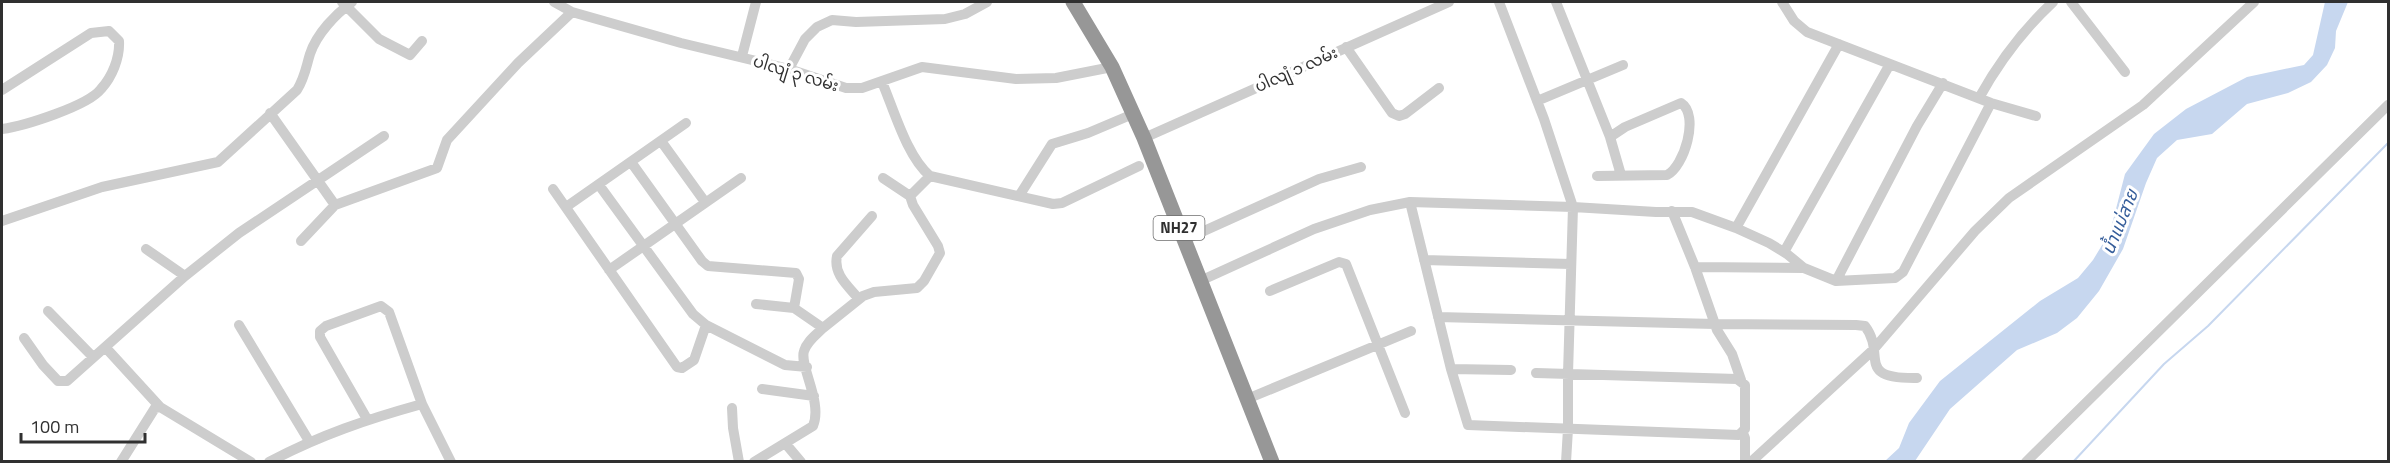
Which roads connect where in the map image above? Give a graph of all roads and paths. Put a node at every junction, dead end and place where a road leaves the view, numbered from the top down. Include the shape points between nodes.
1 (554, 2) edge
2 (755, 2) edge
3 (987, 2) edge
4 (1073, 2) edge
5 (1449, 2) edge
6 (1499, 2) edge
7 (1556, 2) edge
8 (1782, 2) edge
9 (2053, 2) edge
10 (2071, 2) edge
11 (2254, 2) edge
12 (346, 3) edge
13 (572, 12) junction
14 (422, 41) dead end
15 (1839, 44) junction
16 (1347, 47) junction
17 (742, 56) junction
18 (1890, 64) junction
19 (1623, 65) dead end
20 (1112, 67) junction
21 (789, 69) junction
22 (2125, 72) dead end
23 (1588, 81) junction
24 (882, 82) junction
25 (1943, 83) junction
26 (1439, 88) dead end
27 (2, 90) edge
28 (1979, 98) junction
29 (1537, 101) junction
30 (1990, 103) junction
31 (2388, 105) edge
32 (270, 112) junction
33 (1133, 114) junction
34 (2036, 116) dead end
35 (686, 123) dead end
36 (2, 129) edge
37 (384, 136) dead end
38 (1610, 137) junction
39 (1144, 138) junction
40 (661, 141) junction
41 (631, 162) junction
42 (1139, 165) dead end
43 (1361, 167) dead end
44 (1621, 175) junction
45 (930, 176) junction
46 (1597, 176) dead end
47 (741, 178) dead end
48 (883, 178) dead end
49 (316, 180) junction
50 (598, 185) junction
51 (554, 189) dead end
52 (910, 196) junction
53 (1019, 196) junction
54 (705, 202) junction
55 (1410, 202) junction
56 (335, 205) junction
57 (566, 207) junction
58 (1574, 207) junction
59 (1672, 211) junction
60 (872, 216) dead end
61 (2, 221) edge
62 (675, 224) junction
63 (1736, 228) junction
64 (1184, 240) junction
65 (301, 241) dead end
66 (642, 246) junction
67 (146, 249) dead end
68 (1784, 252) junction
69 (1424, 260) junction
70 (1571, 264) junction
71 (1695, 267) junction
72 (1804, 268) junction
73 (609, 270) junction
74 (185, 276) junction
75 (1200, 281) junction
76 (1836, 281) junction
77 (1270, 291) dead end
78 (859, 299) junction
79 (756, 304) dead end
80 (794, 308) junction
81 (48, 311) dead end
82 (1438, 317) junction
83 (1569, 320) junction
84 (1715, 324) junction
85 (239, 325) dead end
86 (706, 325) junction
87 (822, 328) junction
88 (1411, 331) dead end
89 (24, 338) dead end
90 (1378, 345) junction
91 (106, 348) junction
92 (1873, 350) junction
93 (93, 357) junction
94 (807, 367) junction
95 (1451, 369) junction
96 (1511, 370) dead end
97 (1536, 373) dead end
98 (1568, 374) junction
99 (1917, 378) dead end
100 (1741, 380) junction
101 (762, 389) dead end
102 (814, 396) junction
103 (1248, 399) junction
104 (422, 404) junction
105 (160, 407) junction
106 (732, 408) dead end
107 (1405, 413) dead end
108 (367, 419) junction
109 (1568, 429) junction
110 (1743, 433) junction
111 (309, 441) junction
112 (785, 442) junction
113 (1566, 461) edge
114 (121, 462) edge
115 (251, 462) edge
116 (269, 462) edge
117 (451, 462) edge
118 (739, 462) edge
119 (754, 462) edge
120 (801, 462) edge
121 (1272, 462) edge
122 (1745, 462) edge
123 (1751, 462) edge
124 (2026, 462) edge

1 - 13 street, ပါလျံ ၃ လမ်း
2 - 17 street
3 - 21 street via 945,19 832,20 805,39
4 - 20 highway, NH27
5 - 16 street, ပါလျံ ၁ လမ်း
6 - 29 street
7 - 23 street
8 - 15 street via 1802,30
9 - 28 street via 2010,48
10 - 22 street
11 - 92 street via 2143,105 2009,198 1975,231
12 - 14 street via 379,39 410,55
12 - 32 street via 316,42 304,80
13 - 17 street, ပါလျံ ၃ လမ်း
13 - 56 street via 518,63 447,140 437,168
15 - 18 street
15 - 63 street
16 - 26 street via 1392,113 1405,114
16 - 39 street, ပါလျံ ၁ လမ်း
17 - 21 street, ပါလျံ ၃ လမ်း
18 - 25 street
18 - 68 street
19 - 23 street
20 - 24 street, ပါလျံ ၃ လမ်း via 1056,78 1016,79 922,67
20 - 33 highway, NH27
21 - 24 street, ပါလျံ ၃ လမ်း via 846,88
23 - 29 street
23 - 38 street
24 - 45 street via 912,154
25 - 28 street
25 - 76 street
27 - 36 street via 92,33 109,31 119,42 116,62 100,91 56,113
28 - 30 street
29 - 58 street
30 - 34 street
30 - 76 street via 1903,272 1894,278
31 - 124 street
32 - 49 street
32 - 61 street via 218,162 102,187
33 - 39 highway, NH27
33 - 53 street via 1088,134 1052,144
35 - 40 street
37 - 49 street
38 - 44 street
38 - 44 street via 1681,103 1686,105 1691,127 1672,173
39 - 64 highway, NH27
40 - 41 street
40 - 54 street
41 - 50 street
41 - 62 street
42 - 53 street via 1062,203
43 - 64 street via 1319,179
44 - 46 street
45 - 52 street
45 - 53 street
47 - 54 street
48 - 52 street
49 - 56 street
49 - 74 street
50 - 57 street
50 - 66 street
51 - 57 street
52 - 78 street via 940,254 917,288 874,292
54 - 62 street
55 - 58 street
55 - 69 street
55 - 75 street via 1370,210 1314,229
56 - 65 street
57 - 73 street
58 - 59 street
58 - 70 street
59 - 63 street via 1692,212
59 - 71 street
60 - 78 street via 835,263 837,273
62 - 66 street
62 - 80 street via 708,266 796,273 799,279
63 - 68 street
64 - 75 highway, NH27
66 - 73 street
66 - 86 street via 680,299
67 - 74 street
68 - 72 street
69 - 70 street
69 - 82 street
70 - 83 street
71 - 72 street
71 - 84 street
72 - 76 street
73 - 86 street via 677,367 694,360
74 - 91 street
75 - 103 highway, NH27
77 - 90 street via 1339,261 1346,264
78 - 87 street
79 - 80 street
80 - 87 street
81 - 93 street
82 - 83 street
82 - 95 street
83 - 84 street
83 - 98 street
84 - 92 street via 1865,326
84 - 100 street
85 - 111 street
86 - 94 street via 785,365
87 - 94 street via 804,349
88 - 90 street
89 - 93 street via 58,381 67,381
90 - 103 street
90 - 107 street
91 - 93 street
91 - 105 street
92 - 99 street via 1873,360 1885,375 1895,379
92 - 123 street
94 - 102 street
95 - 96 street
95 - 109 street via 1468,425
97 - 98 street
98 - 100 street
98 - 109 street
100 - 110 street via 1745,385
101 - 102 street
102 - 112 street via 813,426
103 - 121 highway, NH27
104 - 108 street
104 - 108 street via 389,312 381,306 320,331
104 - 117 street
105 - 114 street via 155,408
105 - 115 street
106 - 118 street
108 - 111 street
109 - 110 street
109 - 113 street
110 - 122 street
111 - 116 street
112 - 119 street
112 - 120 street

